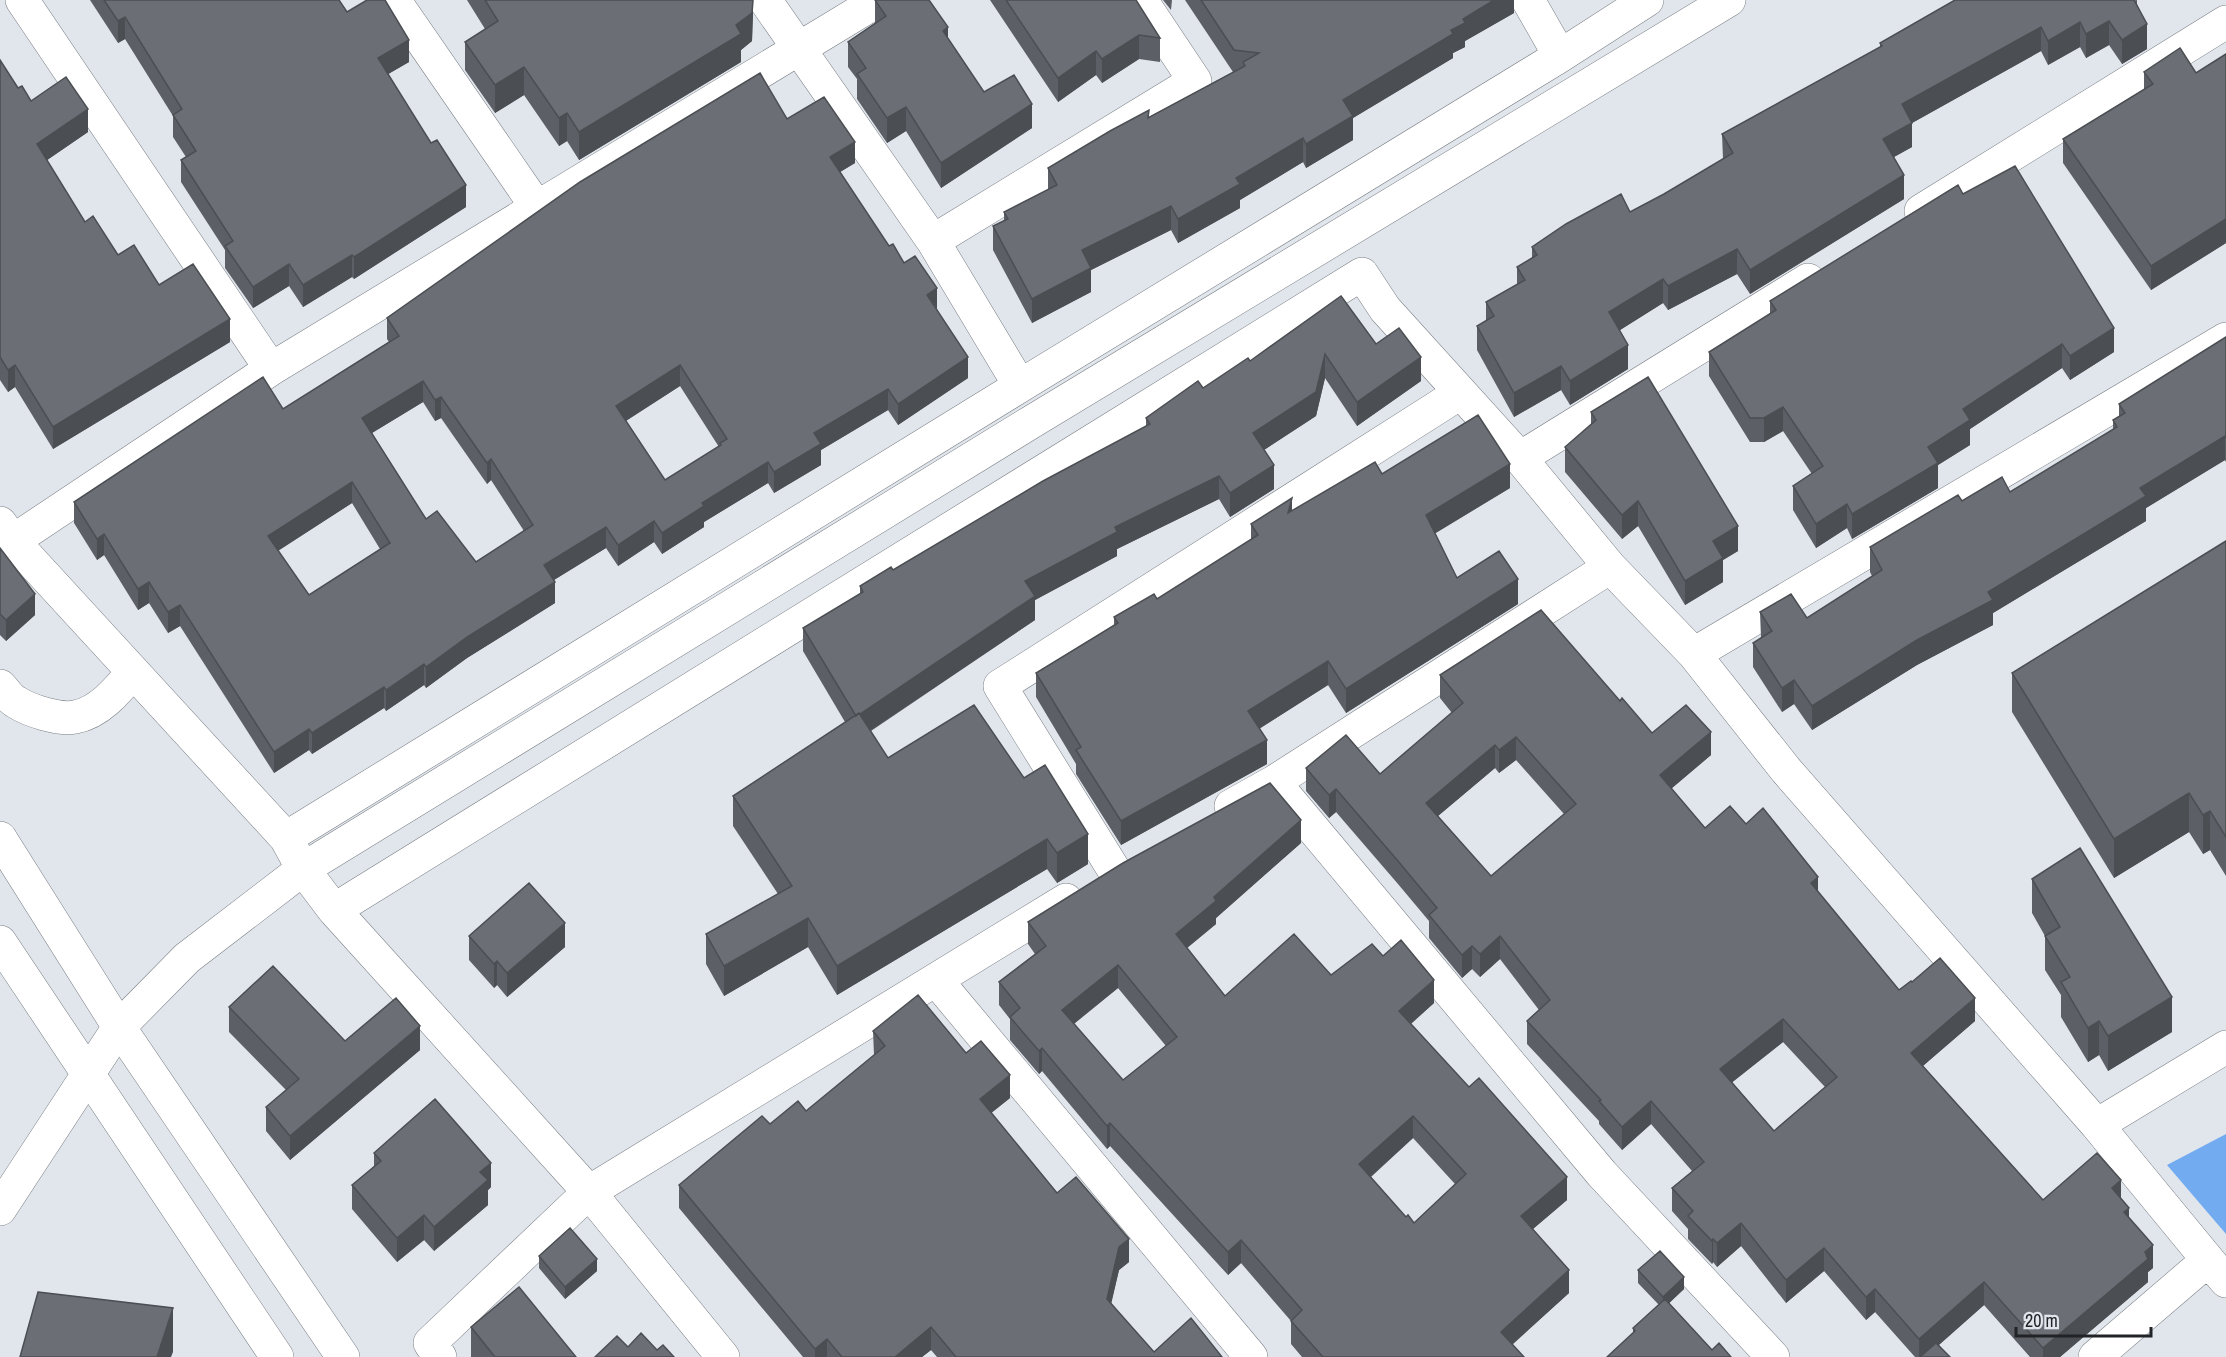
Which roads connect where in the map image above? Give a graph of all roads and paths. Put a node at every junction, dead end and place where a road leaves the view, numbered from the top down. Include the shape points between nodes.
1 (22, 0) edge
2 (394, 0) edge
3 (765, 0) edge
4 (879, 0) edge
5 (1141, 0) edge
6 (1528, 0) edge
7 (1647, 0) edge
8 (1730, 0) edge
9 (2226, 22) edge
10 (799, 48) junction
11 (1560, 56) junction
12 (536, 206) junction
13 (1893, 228) edge
14 (933, 241) junction
15 (1833, 265) edge
16 (2226, 339) edge
17 (271, 369) junction
18 (1020, 386) junction
19 (1460, 393) junction
20 (1520, 458) junction
21 (6, 532) edge
22 (1610, 567) junction
23 (1694, 654) junction
24 (133, 672) junction
25 (0, 686) edge
26 (1274, 782) junction
27 (1204, 820) edge
28 (0, 838) edge
29 (286, 838) junction
30 (1144, 854) edge
31 (303, 869) junction
32 (1114, 870) junction
33 (334, 910) junction
34 (0, 942) edge
35 (937, 981) junction
36 (119, 1027) junction
37 (2226, 1047) edge
38 (87, 1076) junction
39 (2097, 1125) junction
40 (589, 1192) junction
41 (0, 1209) edge
42 (2217, 1270) edge
43 (277, 1357) edge
44 (343, 1357) edge
45 (440, 1357) edge
46 (723, 1357) edge
47 (1251, 1357) edge
48 (1773, 1357) edge
49 (2095, 1357) edge

1 - 17 street
2 - 12 street
3 - 10 street
4 - 10 street
5 - 14 street via 1195,81
6 - 11 street
7 - 11 street
8 - 31 street via 1032,421
9 - 13 street
10 - 12 street
10 - 14 street
11 - 18 street
12 - 17 street
14 - 18 street
15 - 20 street
16 - 23 street
17 - 21 street
18 - 29 street
19 - 20 street
19 - 32 street via 1000,686
19 - 33 street via 1385,309 1362,274
20 - 22 street
21 - 24 street
22 - 23 street
22 - 26 street
23 - 39 street via 1793,778
24 - 25 street via 117,692 96,708 74,717 45,714 16,702
24 - 29 street
26 - 27 street
26 - 48 street via 1602,1174
28 - 36 street
29 - 31 street
30 - 32 street
31 - 33 street
31 - 36 street via 187,958
32 - 35 street
33 - 40 street
34 - 38 street
35 - 40 street
35 - 47 street
36 - 38 street
36 - 44 street
37 - 39 street
38 - 41 street
38 - 43 street
39 - 42 street
40 - 45 street via 430,1343
40 - 46 street
42 - 49 street

